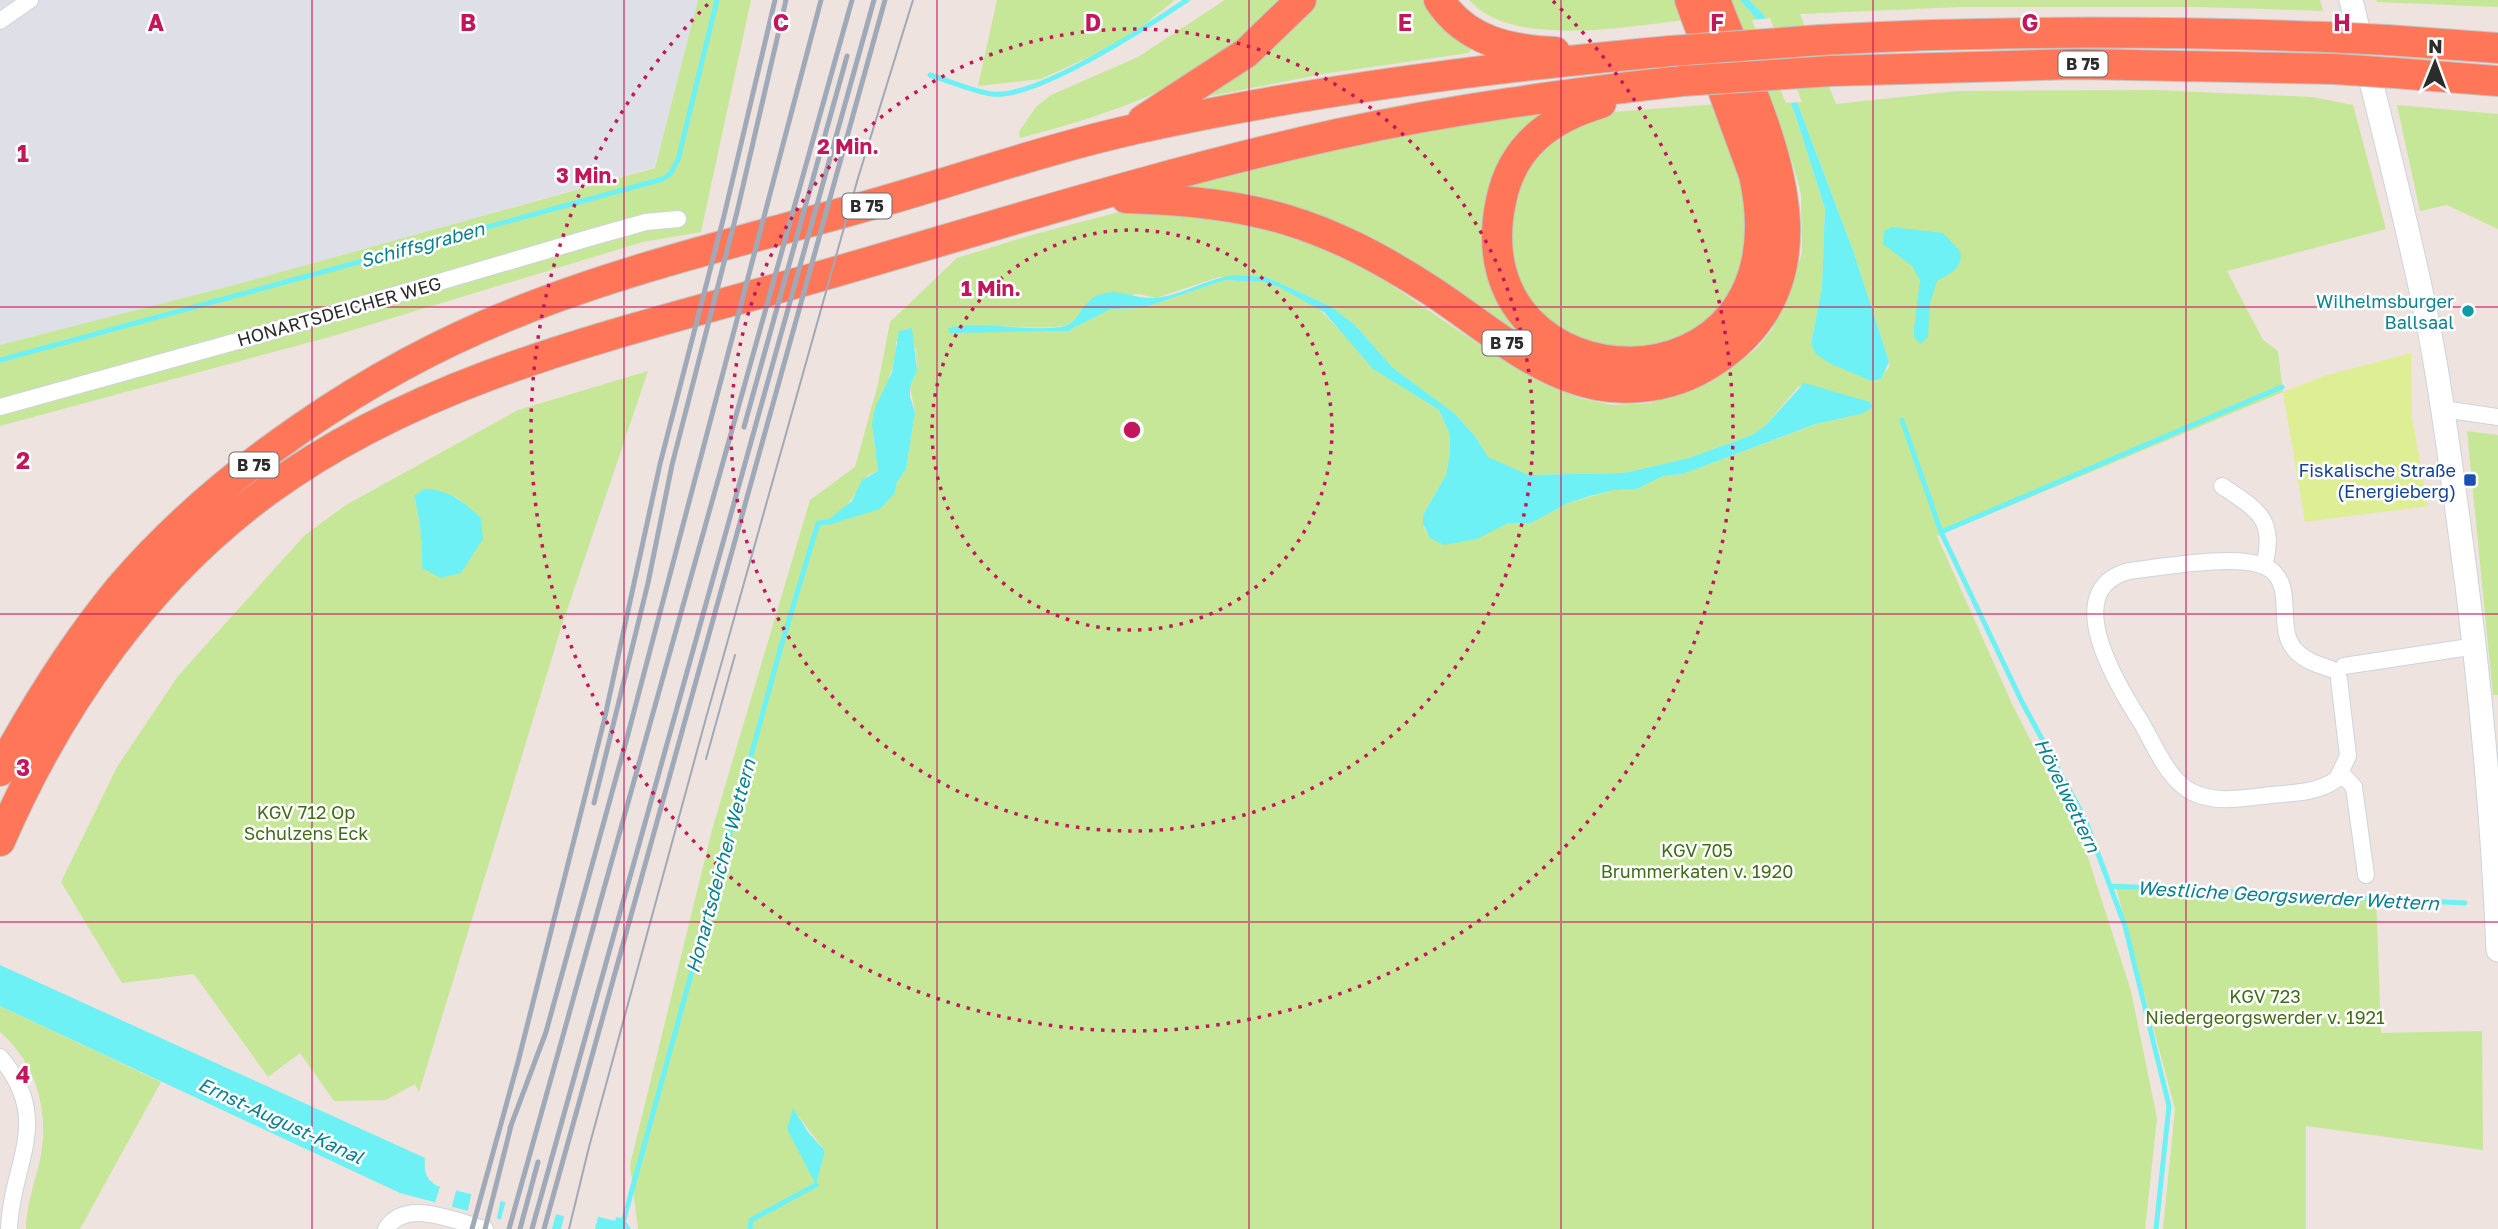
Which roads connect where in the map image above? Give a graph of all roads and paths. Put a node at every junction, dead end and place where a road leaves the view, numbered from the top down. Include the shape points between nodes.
1 (30, 0) edge
2 (1301, 0) edge
3 (1439, 0) edge
4 (1690, 0) edge
5 (1715, 0) edge
6 (2351, 0) edge
7 (0, 21) edge
8 (2498, 48) edge
9 (1619, 56) junction
10 (1682, 80) junction
11 (2498, 81) edge
12 (1128, 131) junction
13 (1098, 197) junction
14 (678, 219) dead end
15 (0, 407) edge
16 (2443, 409) junction
17 (2498, 417) edge
18 (2222, 486) dead end
19 (2264, 566) junction
20 (2476, 646) junction
21 (2338, 672) junction
22 (0, 771) edge
23 (2342, 774) junction
24 (0, 841) edge
25 (2366, 875) dead end
26 (2498, 950) edge
27 (0, 1057) edge
28 (9, 1229) edge
29 (386, 1229) edge
30 (485, 1229) edge

1 - 7 street
2 - 12 highway, B 75 via 1246,53
3 - 9 highway, B 75 via 1465,29 1495,44
4 - 10 highway, B 75 via 1754,175 1762,224 1757,270 1726,323 1692,348 1668,357 1622,363 1577,354 1539,330 1512,296 1498,248 1496,220 1502,192 1528,144 1568,113
5 - 13 highway, B 75 via 1777,165 1785,205 1786,251 1770,302 1758,322 1725,354 1679,379 1622,387 1568,377 1355,245 1270,212 1194,200
6 - 16 street via 2414,262
8 - 9 highway, B 75, bridge via 2161,31 1965,33
9 - 12 highway, B 75 via 1346,89
10 - 11 highway, B 75, bridge via 2062,64 2334,69
10 - 13 highway, B 75 via 1429,116 1262,152
12 - 22 highway, B 75 via 607,281 464,335 355,393 294,433 171,534 121,588 36,704
13 - 24 highway, B 75 via 556,352 430,397 366,428 249,506 177,570 71,702
14 - 15 street, HONARTSDEICHER WEG via 646,222
16 - 17 street
16 - 20 street
18 - 19 street via 2257,510 2267,526 2271,542
19 - 21 street via 2277,575 2283,587 2286,631 2292,647 2307,660
19 - 23 street via 2233,562 2115,575 2097,596 2105,660 2177,782 2190,791 2224,799 2292,793 2326,786
20 - 21 street
20 - 26 street
21 - 23 street via 2348,756
23 - 25 street via 2354,788
27 - 28 street via 21,1094 28,1128
29 - 30 street via 397,1217 418,1212

